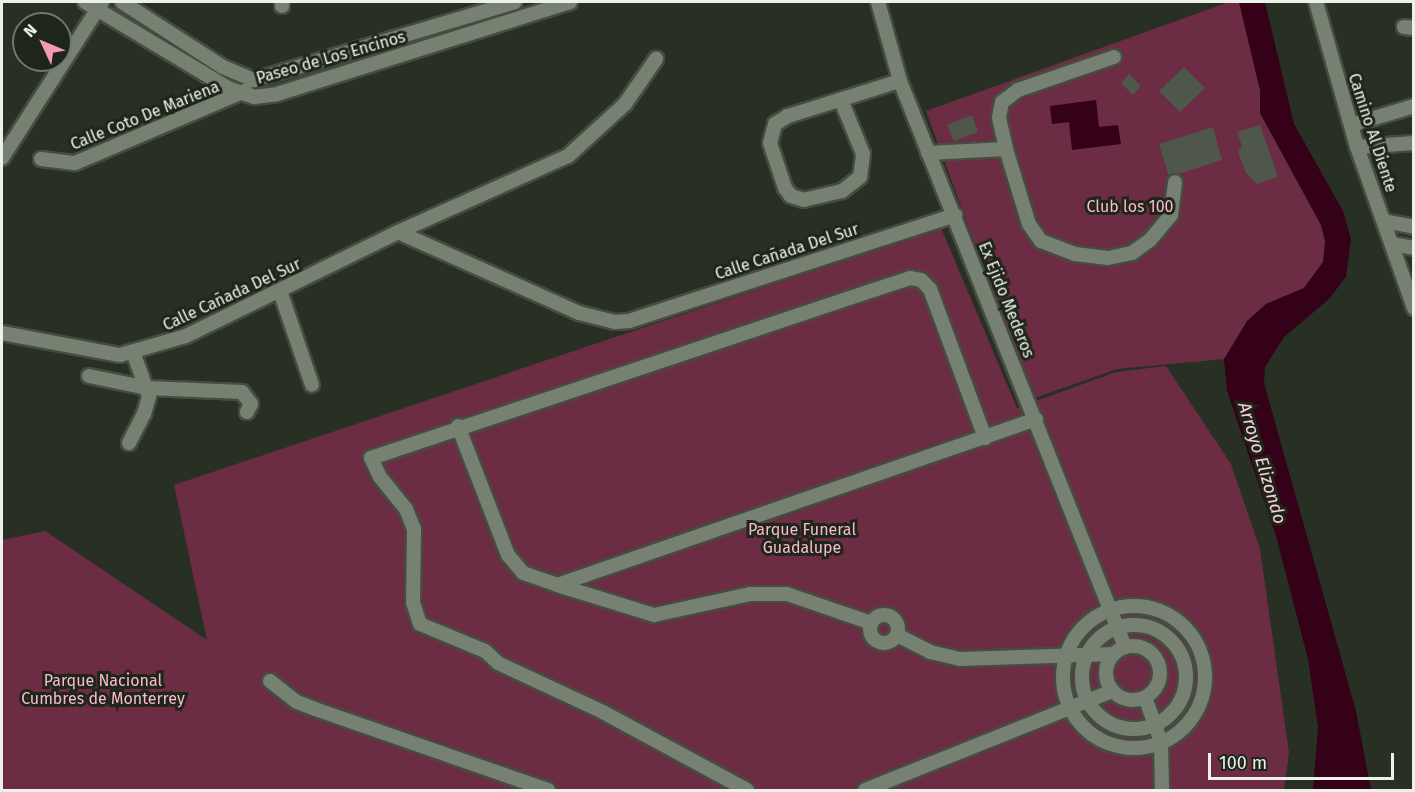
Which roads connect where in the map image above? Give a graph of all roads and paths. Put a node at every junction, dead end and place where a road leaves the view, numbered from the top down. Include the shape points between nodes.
1 (85, 2) edge
2 (122, 2) edge
3 (515, 2) edge
4 (570, 2) edge
5 (878, 2) edge
6 (1316, 2) edge
7 (99, 6) edge
8 (521, 17) junction
9 (1114, 57) dead end
10 (656, 59) dead end
11 (254, 80) junction
12 (900, 81) junction
13 (243, 94) junction
14 (841, 100) junction
15 (1413, 106) edge
16 (1350, 125) junction
17 (1413, 143) edge
18 (1357, 147) junction
19 (1005, 149) junction
20 (928, 153) junction
21 (2, 158) edge
22 (41, 159) dead end
23 (1175, 182) dead end
24 (955, 215) junction
25 (1384, 221) junction
26 (1413, 227) edge
27 (398, 232) junction
28 (1392, 244) junction
29 (1413, 248) edge
30 (280, 291) junction
31 (1413, 308) edge
32 (2, 333) edge
33 (133, 352) junction
34 (89, 376) dead end
35 (312, 385) dead end
36 (147, 388) junction
37 (247, 412) dead end
38 (1036, 419) junction
39 (458, 426) junction
40 (985, 438) junction
41 (129, 443) dead end
42 (557, 585) junction
43 (1109, 610) junction
44 (871, 623) junction
45 (1116, 627) junction
46 (897, 635) junction
47 (1120, 650) junction
48 (1087, 652) junction
49 (1066, 656) junction
50 (270, 681) dead end
51 (1113, 691) junction
52 (1145, 697) junction
53 (1088, 703) junction
54 (1072, 711) junction
55 (1155, 725) junction
56 (1161, 742) junction
57 (548, 790) edge
58 (747, 790) edge
59 (865, 790) edge
60 (1162, 790) edge

1 - 7 street, Paseo de Los Encinos
2 - 11 street, Paseo de Los Encinos via 223,67
3 - 8 street
3 - 11 street, Paseo de Los Encinos
4 - 8 street, Paseo de Los Encinos
5 - 12 street, Ex Ejido Mederos
6 - 16 street, Camino Al Diente
7 - 13 street, Paseo de Los Encinos
7 - 21 street
8 - 13 street, Paseo de Los Encinos via 277,94
9 - 19 street via 1009,94 999,109
10 - 27 street, Calle Cañada Del Sur via 625,104 568,156
11 - 13 street, Calle Coto De Mariena
12 - 14 street
12 - 20 street, Ex Ejido Mederos
13 - 22 street, Calle Coto De Mariena via 75,163
14 - 14 street via 863,154 863,170 855,183 842,191 804,200 791,196 772,151 771,129 788,116
15 - 16 street
16 - 18 street, Camino Al Diente
17 - 18 street
18 - 25 street, Camino Al Diente
19 - 20 street
19 - 23 street via 1034,234 1041,241 1075,254 1108,258 1132,253 1155,235 1171,215
20 - 24 street, Ex Ejido Mederos
24 - 27 street, Calle Cañada Del Sur via 629,321 600,320 579,313
24 - 38 street, Ex Ejido Mederos
25 - 26 street
25 - 28 street, Camino Al Diente
27 - 30 street, Calle Cañada Del Sur
28 - 29 street
28 - 31 street, Camino Al Diente
30 - 33 street, Calle Cañada Del Sur via 186,336
30 - 35 street
32 - 33 street, Calle Cañada Del Sur via 120,355
33 - 36 street
34 - 36 street
36 - 37 street via 242,392 252,404
36 - 41 street via 144,414
38 - 40 street
38 - 43 street, Ex Ejido Mederos
39 - 40 street via 916,278 930,289
39 - 42 street via 508,555 523,573
39 - 58 street via 371,458 414,529 413,603 420,624 485,651 498,663 603,711
40 - 42 street
42 - 44 street via 654,615 750,594 788,594
43 - 45 street, Ex Ejido Mederos
43 - 49 street via 1090,621 1076,636
43 - 56 street via 1131,605 1163,612 1190,631 1201,650 1206,672 1195,714 1180,731
44 - 46 street via 871,634 877,641 887,643
44 - 46 street via 878,616 888,615 896,621
45 - 47 street, Ex Ejido Mederos
45 - 48 street
45 - 55 street via 1131,625 1159,631 1175,645 1185,664 1184,693 1177,706
46 - 49 street via 930,652 960,659
47 - 48 street
47 - 51 street via 1106,672
47 - 52 street via 1143,648 1156,659 1158,685
48 - 49 street
48 - 53 street via 1081,669
49 - 54 street via 1065,693
50 - 57 street via 297,702 315,710
51 - 52 street via 1128,700
51 - 53 street
52 - 55 street
53 - 54 street
53 - 55 street via 1111,725 1125,729
54 - 56 street via 1101,740 1120,747 1141,748
54 - 59 street via 990,739
55 - 56 street
56 - 60 street

